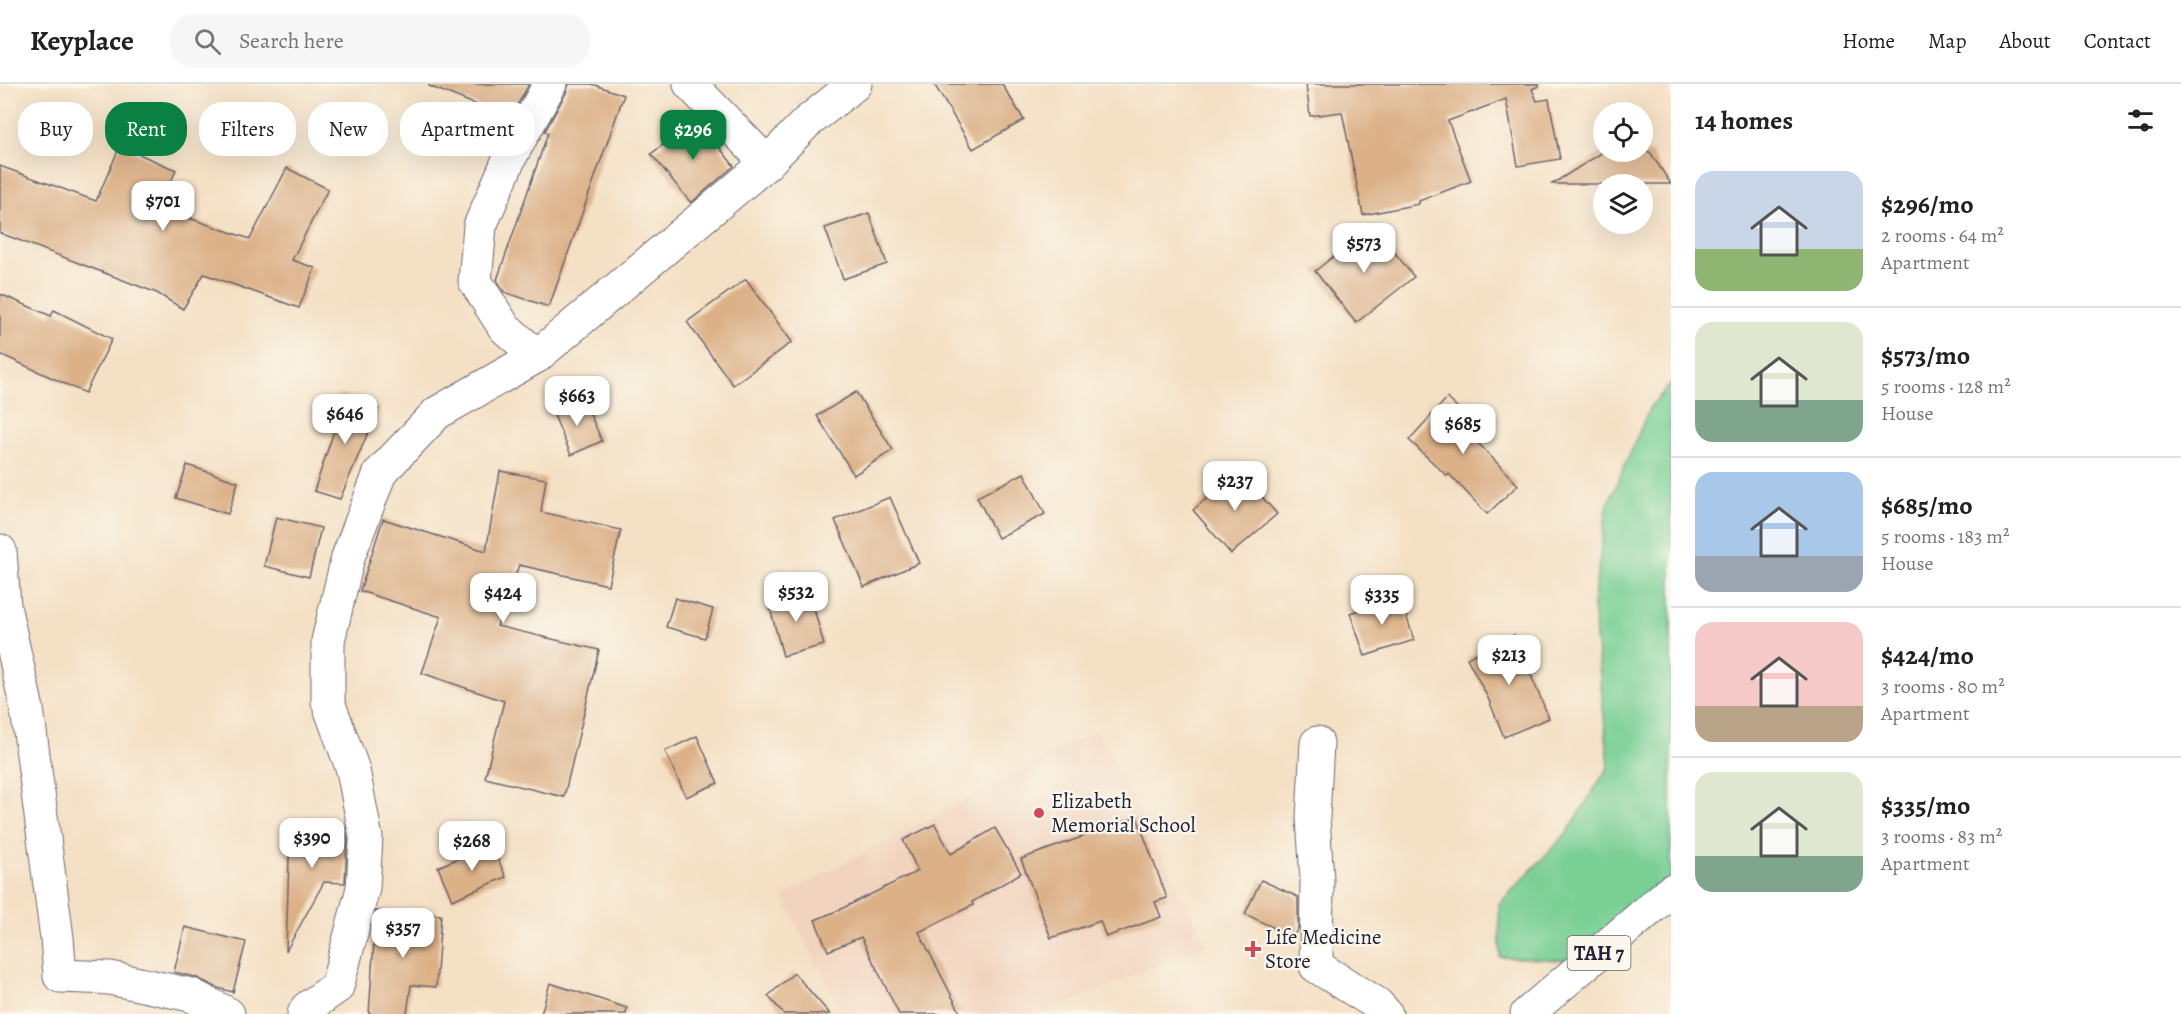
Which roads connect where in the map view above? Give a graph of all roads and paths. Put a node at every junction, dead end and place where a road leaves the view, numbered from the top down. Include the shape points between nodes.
1 (550, 84) edge
2 (690, 84) edge
3 (855, 84) edge
4 (766, 163) junction
5 (537, 356) junction
6 (0, 551) edge
7 (1317, 743) dead end
8 (1671, 891) edge
9 (228, 1014) edge
10 (304, 1014) edge
11 (1386, 1014) edge
12 (1527, 1014) edge

1 - 5 main road via 510,157 480,226 475,280 504,327
2 - 4 main road
3 - 4 main road via 806,123
4 - 5 main road
5 - 10 main road via 437,413 380,473 348,557 328,641 328,702 352,770 366,837 363,888 338,987
6 - 9 main road via 4,606 28,721 60,976 110,978 191,994
7 - 11 main road via 1313,817 1316,966 1377,1004
8 - 12 main road, TAH 7

